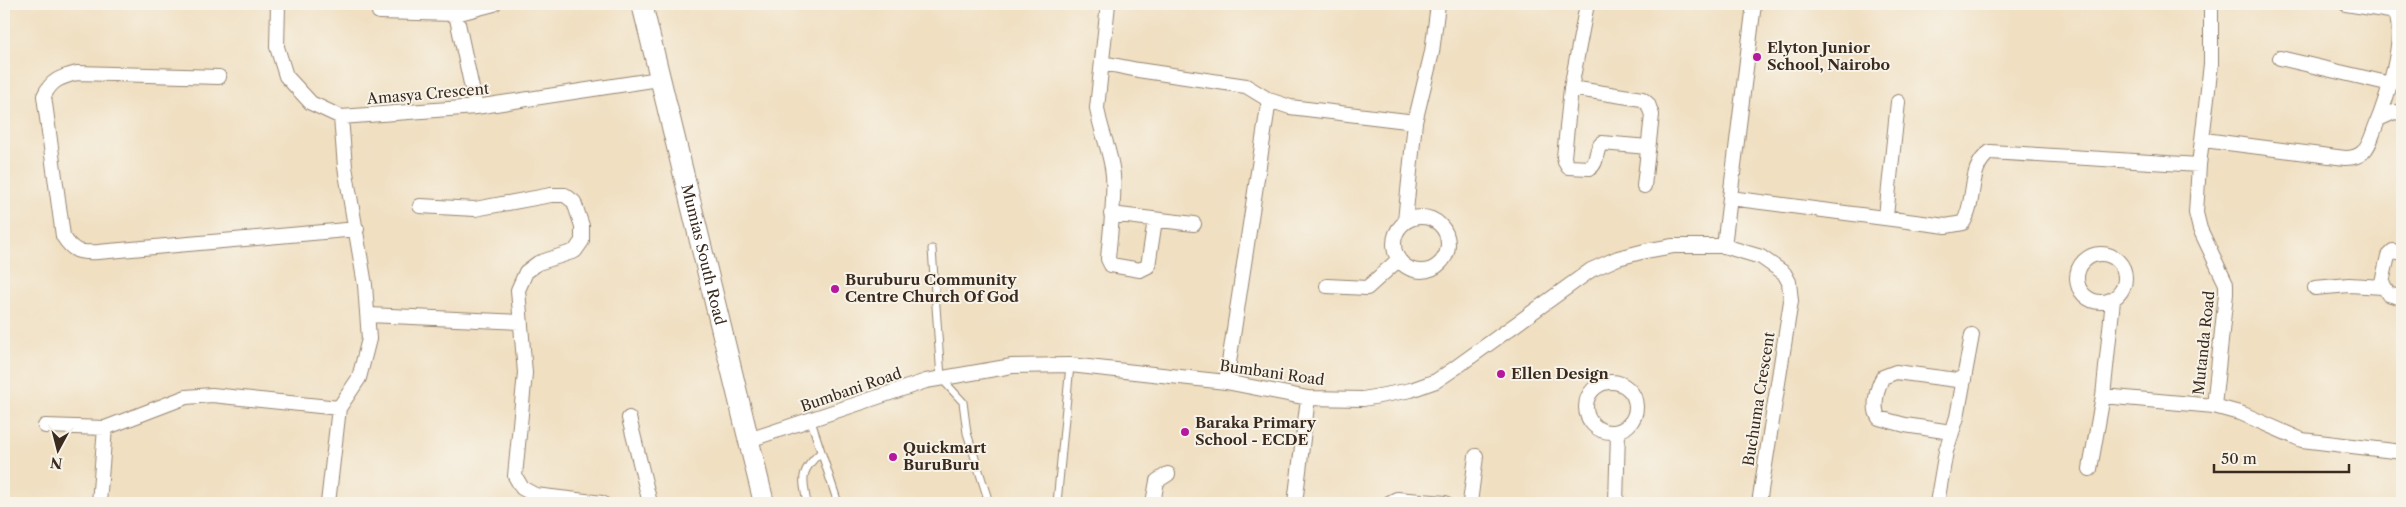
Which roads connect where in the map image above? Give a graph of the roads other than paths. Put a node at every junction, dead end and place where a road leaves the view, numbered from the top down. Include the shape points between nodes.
1 (278, 4) edge
2 (494, 4) edge
3 (642, 4) edge
4 (1108, 4) edge
5 (1438, 4) edge
6 (1587, 4) edge
7 (1754, 4) edge
8 (2211, 4) edge
9 (2346, 4) edge
10 (379, 12) dead end
11 (456, 14) junction
12 (2280, 58) dead end
13 (1103, 63) junction
14 (2399, 69) edge
15 (219, 77) dead end
16 (660, 79) junction
17 (2391, 84) junction
18 (1571, 88) junction
19 (1269, 100) junction
20 (1898, 102) dead end
21 (476, 107) junction
22 (2402, 113) edge
23 (341, 118) junction
24 (2379, 119) junction
25 (1415, 122) junction
26 (2204, 140) junction
27 (1648, 147) junction
28 (2199, 165) junction
29 (1644, 186) dead end
30 (1730, 198) junction
31 (420, 206) dead end
32 (1111, 214) junction
33 (1886, 216) junction
34 (1155, 220) junction
35 (1405, 221) junction
36 (1194, 224) dead end
37 (356, 229) junction
38 (1724, 246) junction
39 (932, 249) dead end
40 (2402, 253) edge
41 (1398, 260) junction
42 (1327, 286) dead end
43 (2383, 287) junction
44 (2314, 288) dead end
45 (2402, 298) edge
46 (2113, 300) dead end
47 (1791, 301) joint
48 (369, 315) junction
49 (520, 322) junction
50 (1972, 335) dead end
51 (1070, 365) junction
52 (941, 378) junction
53 (1226, 382) junction
54 (1964, 382) junction
55 (2103, 396) junction
56 (1308, 398) junction
57 (2214, 406) junction
58 (339, 408) junction
59 (629, 418) dead end
60 (811, 421) junction
61 (44, 426) dead end
62 (105, 428) junction
63 (1618, 432) dead end
64 (1951, 432) junction
65 (748, 440) junction
66 (821, 452) junction
67 (2402, 452) edge
68 (1476, 456) dead end
69 (2090, 469) dead end
70 (1168, 474) dead end
71 (987, 496) dead end
72 (99, 503) edge
73 (328, 503) edge
74 (602, 503) edge
75 (650, 503) edge
76 (764, 503) edge
77 (807, 503) edge
78 (838, 503) edge
79 (1057, 503) edge
80 (1153, 503) edge
81 (1295, 503) edge
82 (1389, 503) edge
83 (1445, 503) edge
84 (1470, 503) edge
85 (1616, 503) edge
86 (1759, 503) edge
87 (1937, 503) edge

1 - 23 street via 277,47 286,76 311,103
2 - 11 street
3 - 16 main road, Mumias South Road
4 - 13 street
5 - 25 street via 1432,52
6 - 18 street
7 - 30 street
8 - 26 street, Mutanda Road via 2211,64
9 - 14 street via 2396,14 2401,28
10 - 11 street
11 - 21 street
12 - 17 street
13 - 19 street via 1246,86
13 - 32 street via 1097,108 1113,175
14 - 17 street
15 - 37 street via 77,73 58,77 48,87 44,96 63,236 70,247 81,253 98,252
16 - 21 street, Amasya Crescent
16 - 65 main road, Mumias South Road
17 - 24 street
18 - 27 street via 1646,102 1652,115
18 - 27 street via 1564,157 1568,167 1590,168 1596,162 1598,147 1602,143
19 - 25 street via 1290,107
19 - 53 street
20 - 33 street
21 - 23 street, Amasya Crescent
22 - 24 street via 2394,112
23 - 37 street
24 - 26 street via 2364,152 2353,158
25 - 35 street
26 - 28 street, Mutanda Road
27 - 29 street
28 - 33 street via 1990,152 1978,163 1969,213 1963,223 1946,226
28 - 57 street, Mutanda Road via 2197,221 2222,275 2226,294
30 - 33 street
30 - 38 street
31 - 49 street via 475,208 552,195 565,195 574,202 582,226 582,241 575,251 538,263 526,272 518,290
32 - 34 street
32 - 34 street via 1108,259 1111,265 1118,267 1140,270 1148,266
34 - 36 street
35 - 41 street via 1396,232 1393,246
35 - 41 street via 1418,216 1432,218 1444,228 1448,241 1446,255 1437,266 1423,271 1409,269
37 - 48 street
38 - 47 street, Bumbani Road via 1761,257 1779,267 1789,282
38 - 56 street, Bumbani Road via 1673,246 1645,251 1591,270 1436,381 1411,390 1363,399
39 - 52 lane
40 - 43 street via 2393,251 2388,256
41 - 42 street via 1367,288
43 - 44 street
43 - 45 street via 2388,294
46 - 55 street
47 - 86 street, Buchuma Crescent
48 - 49 street
48 - 58 street via 369,340 359,378
49 - 74 street via 525,373 515,476 522,488 535,495
50 - 54 street
51 - 52 street, Bumbani Road via 1012,366
51 - 53 street, Bumbani Road
51 - 79 lane
52 - 60 street, Bumbani Road
52 - 71 lane via 963,402 967,433
53 - 56 street, Bumbani Road
54 - 64 street
54 - 64 street via 1896,372 1882,377 1879,383 1875,412 1879,418 1905,426
55 - 57 street
55 - 69 street
56 - 81 street
57 - 67 street, Mutanda Road via 2243,414 2302,440
58 - 62 street via 241,396 186,397
58 - 73 street
59 - 75 street
60 - 65 street, Bumbani Road
60 - 66 lane
61 - 62 street
62 - 72 street
63 - 85 street
64 - 87 street
65 - 76 main road, Mumias South Road
66 - 77 lane via 803,472
66 - 78 lane
68 - 84 street
70 - 80 street via 1156,481
82 - 83 street via 1397,499

